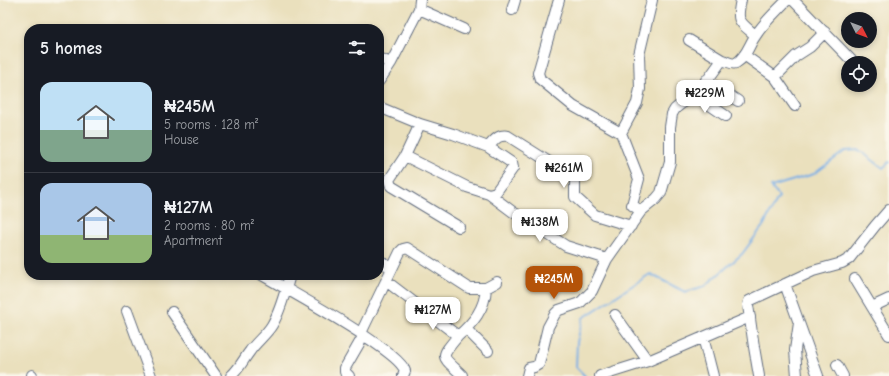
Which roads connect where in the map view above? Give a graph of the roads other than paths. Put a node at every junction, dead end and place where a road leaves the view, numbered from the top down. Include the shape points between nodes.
1 (559, 0) edge
2 (652, 0) edge
3 (741, 0) edge
4 (787, 0) edge
5 (793, 0) edge
6 (420, 4) edge
7 (464, 29) dead end
8 (824, 32) junction
9 (755, 35) junction
10 (689, 40) dead end
11 (744, 55) junction
12 (847, 56) edge
13 (384, 60) edge
14 (722, 60) junction
15 (391, 63) junction
16 (384, 74) edge
17 (775, 77) junction
18 (706, 80) junction
19 (695, 95) junction
20 (738, 101) dead end
21 (795, 106) dead end
22 (384, 109) edge
23 (726, 116) dead end
24 (420, 124) junction
25 (621, 133) junction
26 (488, 147) junction
27 (405, 156) junction
28 (489, 194) junction
29 (889, 210) edge
30 (641, 211) junction
31 (631, 226) junction
32 (459, 227) dead end
33 (607, 259) junction
34 (384, 263) edge
35 (391, 268) junction
36 (855, 279) dead end
37 (270, 280) edge
38 (289, 280) edge
39 (386, 281) junction
40 (497, 282) dead end
41 (785, 284) junction
42 (486, 288) junction
43 (286, 290) junction
44 (889, 299) edge
45 (872, 307) junction
46 (128, 312) dead end
47 (172, 312) dead end
48 (615, 314) dead end
49 (750, 317) junction
50 (799, 323) junction
51 (462, 333) junction
52 (362, 334) junction
53 (889, 335) edge
54 (703, 337) junction
55 (488, 351) dead end
56 (648, 361) junction
57 (837, 365) dead end
58 (462, 375) edge
59 (151, 376) edge
60 (216, 376) edge
61 (231, 376) edge
62 (349, 376) edge
63 (405, 376) edge
64 (527, 376) edge
65 (600, 376) edge
66 (713, 376) edge
67 (759, 376) edge
68 (798, 376) edge
69 (818, 376) edge
70 (843, 376) edge

1 - 25 street via 538,73 540,78 573,106
2 - 25 street via 638,55 638,103
3 - 9 street via 739,20
4 - 9 street
5 - 8 street
6 - 7 street
6 - 15 street
8 - 12 street
8 - 17 street via 810,48 796,56
9 - 11 street
10 - 14 street
11 - 14 street via 736,64
11 - 17 street
13 - 15 street
14 - 18 street
15 - 16 street
17 - 21 street
18 - 19 street
18 - 20 street
19 - 23 street
19 - 30 street via 672,114 669,170 661,193
22 - 24 street
24 - 26 street
24 - 27 street
25 - 30 street via 639,179 632,205
26 - 28 street via 513,166 496,192
26 - 31 street via 502,135 508,136 573,177 575,197 592,214
27 - 28 street via 467,187
27 - 32 street via 389,180 391,186
28 - 33 street via 566,246
29 - 41 street via 849,259
30 - 31 street
31 - 33 street
33 - 64 street via 596,286 586,298 555,314 548,327 539,364 528,368
34 - 35 street
35 - 39 street
35 - 42 street via 400,252 407,248 463,285 474,289
36 - 45 street
37 - 43 street
38 - 43 street
39 - 51 street
39 - 52 street
40 - 42 street
41 - 49 street via 752,299 748,305
41 - 50 street
42 - 51 street via 483,306 478,316
43 - 52 street
43 - 61 street via 272,325 246,355 239,370
44 - 45 street
45 - 53 street
46 - 59 street
47 - 60 street
48 - 56 street
49 - 54 street
49 - 67 street
50 - 68 street via 795,350
50 - 69 street
51 - 55 street
51 - 58 street via 444,356
52 - 62 street via 345,368
52 - 63 street via 400,363 405,370
54 - 56 street
54 - 66 street
56 - 65 street
57 - 70 street

